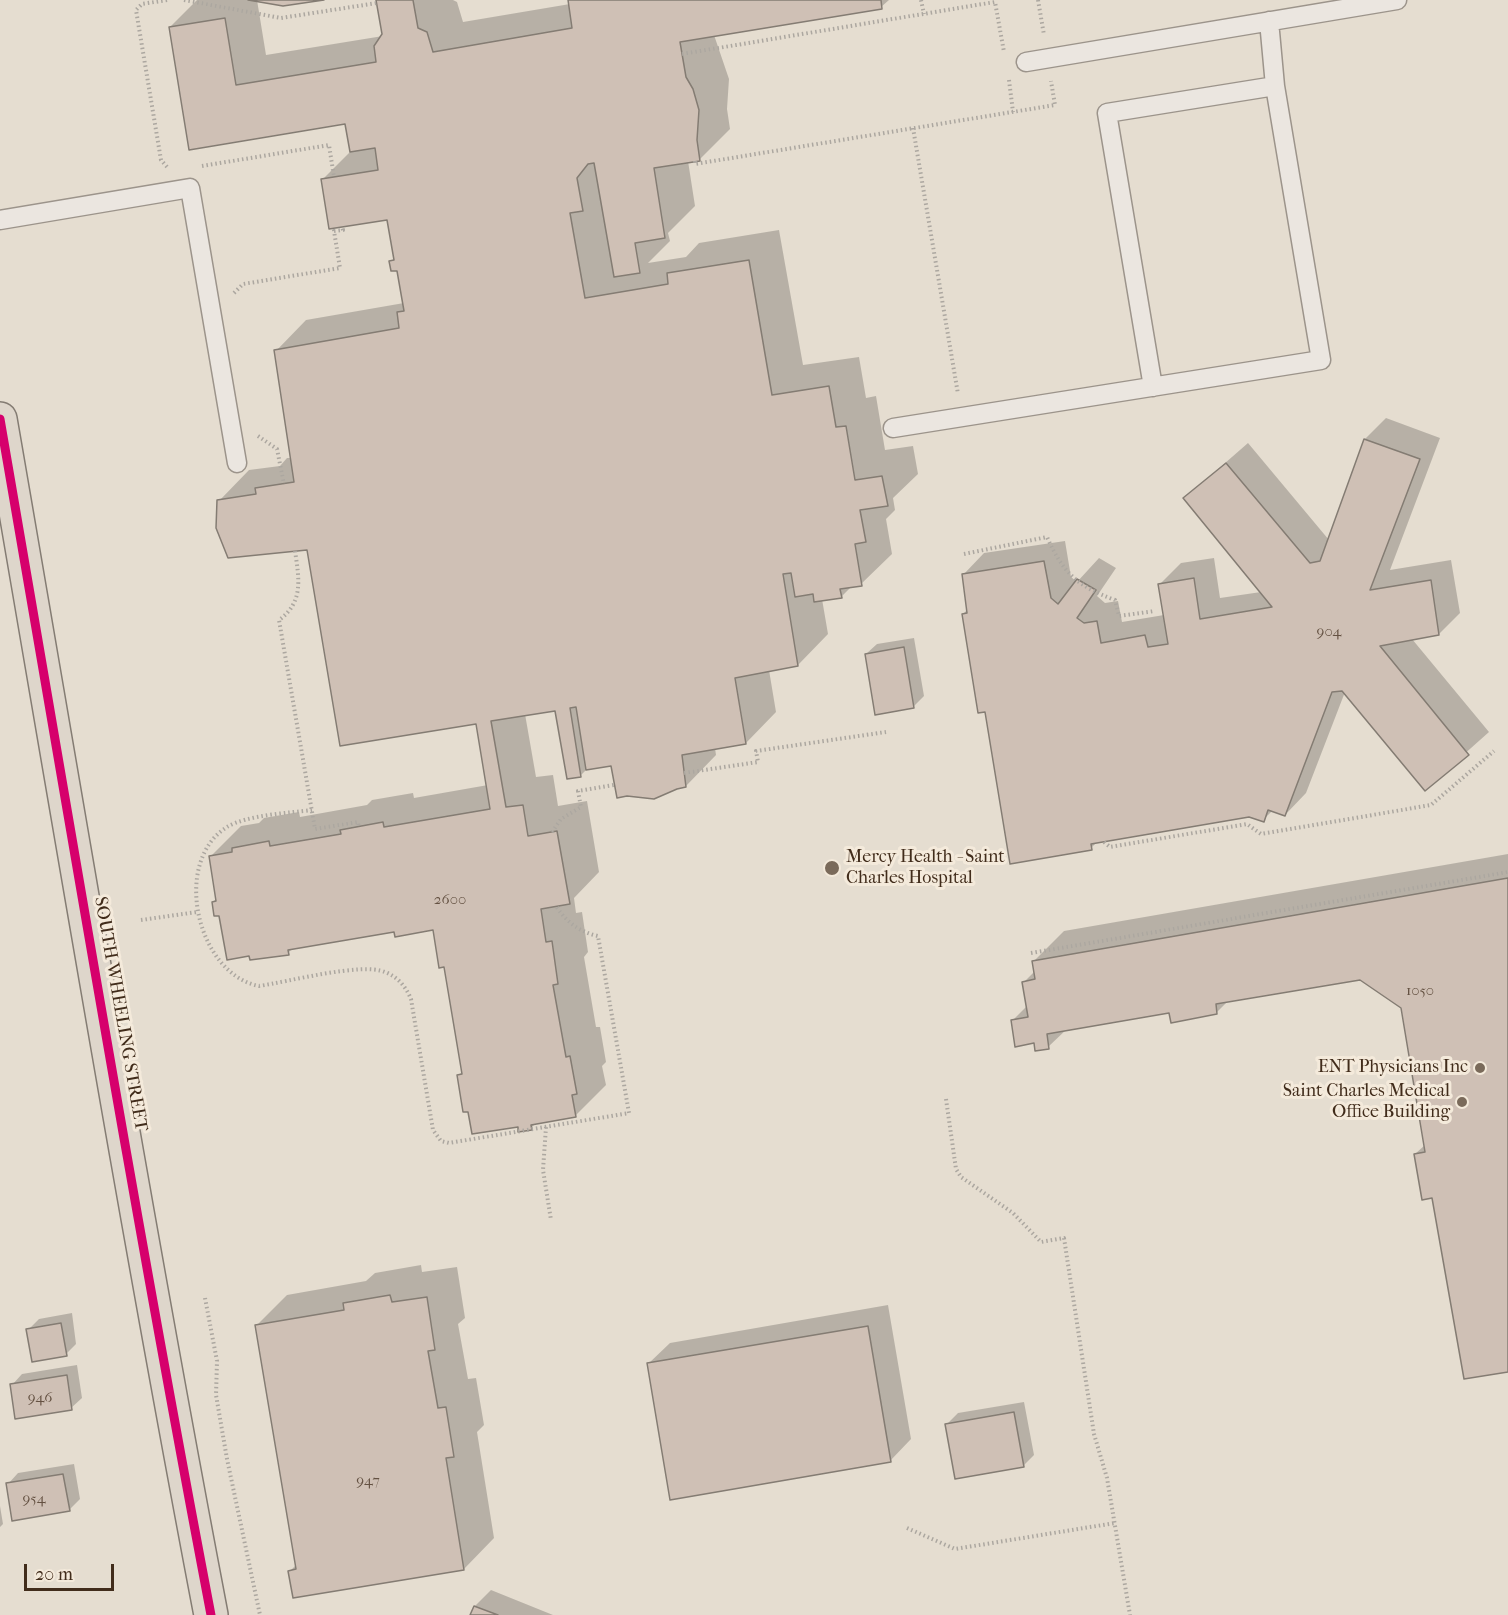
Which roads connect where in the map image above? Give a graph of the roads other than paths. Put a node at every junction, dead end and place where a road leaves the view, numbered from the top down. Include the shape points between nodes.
1 (1397, 0) edge
2 (1376, 2) edge
3 (1269, 21) junction
4 (1026, 62) dead end
5 (1275, 86) junction
6 (0, 220) edge
7 (1153, 387) junction
8 (0, 419) edge
9 (893, 428) dead end
10 (237, 463) dead end
11 (211, 1615) edge

1 - 2 lane
2 - 3 lane
3 - 4 lane
3 - 5 lane
5 - 7 lane via 1107,113
5 - 7 lane via 1321,360
6 - 10 lane via 190,188
7 - 9 lane
8 - 11 main road, SOUTH WHEELING STREET via 148,1287

